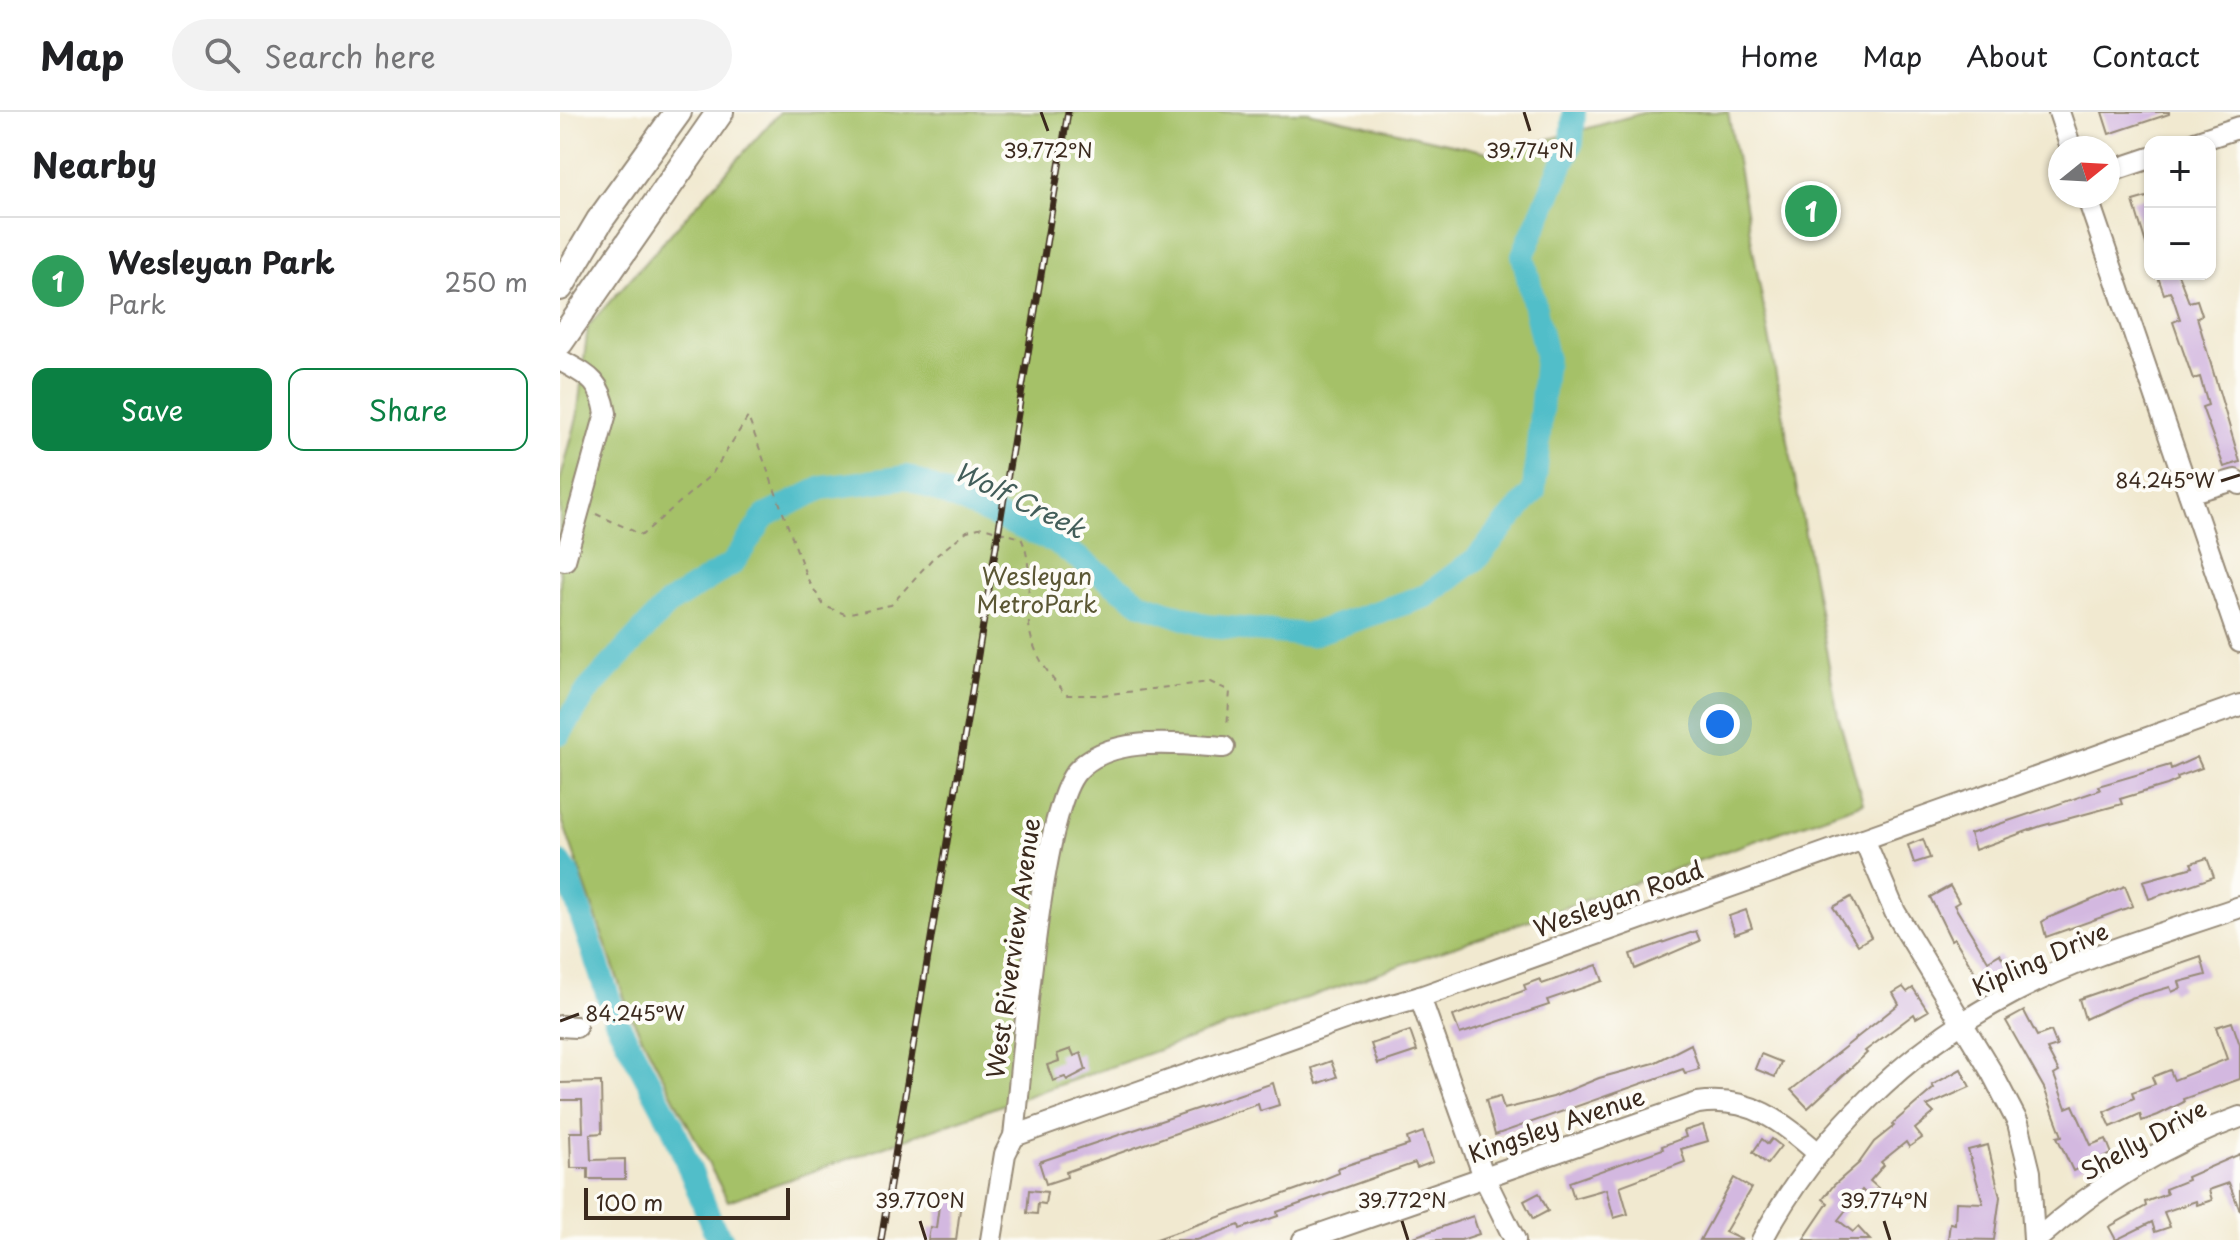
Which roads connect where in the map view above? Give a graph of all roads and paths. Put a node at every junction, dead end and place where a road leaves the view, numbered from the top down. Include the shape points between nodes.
1 (678, 112) edge
2 (720, 112) edge
3 (2059, 112) edge
4 (2240, 127) edge
5 (2067, 136) edge
6 (2213, 136) edge
7 (2144, 160) edge
8 (2120, 168) edge
9 (2091, 208) edge
10 (560, 287) edge
11 (560, 342) edge
12 (560, 360) edge
13 (2240, 484) edge
14 (2189, 493) junction
15 (580, 507) junction
16 (560, 559) edge
17 (2239, 636) edge
18 (2240, 705) edge
19 (1224, 747) joint
20 (1864, 839) junction
21 (2240, 907) edge
22 (1420, 997) junction
23 (1963, 1024) junction
24 (2240, 1117) edge
25 (1014, 1136) junction
26 (1818, 1153) junction
27 (1484, 1177) junction
28 (991, 1240) edge
29 (1303, 1240) edge
30 (1515, 1240) edge
31 (1762, 1240) edge
32 (2035, 1240) edge

1 - 10 main road via 600,220
2 - 11 main road
3 - 5 street
4 - 6 street
7 - 8 street
9 - 14 street
12 - 15 street via 592,378 602,392 606,413
13 - 14 street via 2235,480
14 - 17 street
15 - 16 street via 565,560
15 - 19 path via 642,535 712,474 748,417 807,578 824,606 845,614 891,605 932,559 967,531 983,527 1021,538 1029,553 1029,627 1042,667 1065,695 1210,682 1230,691
18 - 20 street, Wesleyan Road
19 - 25 street, West Riverview Avenue via 1172,743 1105,752 1078,770 1061,797 1040,917
20 - 22 street, Wesleyan Road
20 - 23 street via 1895,912
21 - 23 street, Kipling Drive via 2052,975
22 - 25 street, Wesleyan Road
22 - 27 street
23 - 26 street, Kipling Drive via 1898,1073
23 - 32 street via 2018,1123 2030,1172
24 - 32 street, Shelly Drive via 2131,1169
25 - 28 street, West Riverview Avenue via 1005,1154
26 - 27 street, Kingsley Avenue via 1765,1111 1713,1101 1685,1106
26 - 31 street, Kipling Drive
27 - 29 street, Kingsley Avenue
27 - 30 street

